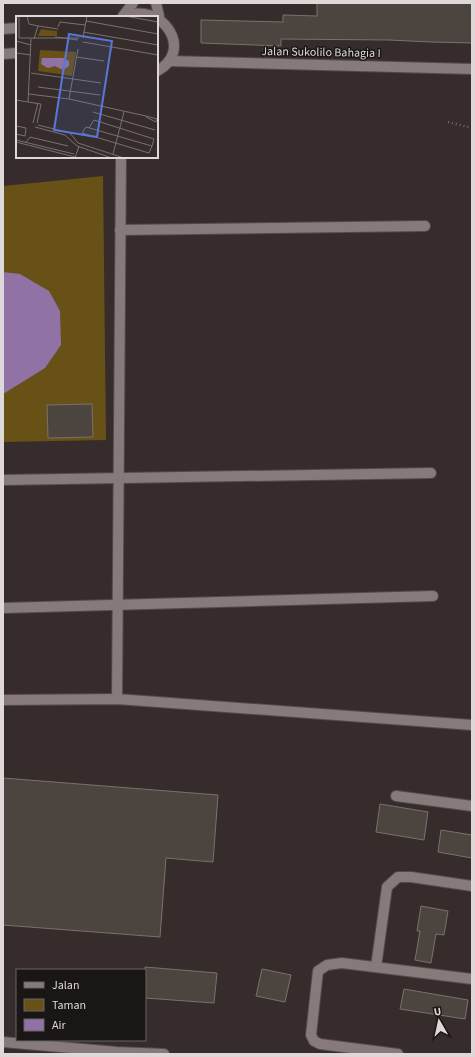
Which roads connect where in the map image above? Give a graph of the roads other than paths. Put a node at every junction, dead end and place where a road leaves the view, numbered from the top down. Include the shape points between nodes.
1 (133, 3) edge
2 (156, 3) edge
3 (124, 16) edge
4 (125, 16) edge
5 (159, 16) junction
6 (16, 28) edge
7 (3, 29) edge
8 (16, 53) edge
9 (3, 54) edge
10 (169, 61) junction
11 (472, 69) edge
12 (158, 71) edge
13 (121, 158) edge
14 (425, 226) dead end
15 (120, 230) junction
16 (431, 473) dead end
17 (118, 478) junction
18 (3, 480) edge
19 (433, 596) dead end
20 (117, 605) junction
21 (3, 608) edge
22 (117, 699) junction
23 (3, 700) edge
24 (472, 725) edge
25 (396, 796) dead end
26 (472, 806) edge
27 (472, 886) edge
28 (376, 967) junction
29 (472, 979) edge
30 (3, 1042) edge
31 (164, 1054) edge
32 (398, 1054) edge

1 - 3 street
2 - 5 street
4 - 5 street via 132,12 146,11
5 - 10 street via 168,24 174,36 174,49
6 - 7 street
8 - 9 street
10 - 11 street, Jalan Sukolilo Bahagia I
10 - 12 street
13 - 15 street
14 - 15 street
15 - 17 street
16 - 17 street
17 - 18 street
17 - 20 street
19 - 20 street
20 - 21 street
20 - 22 street
22 - 23 street
22 - 24 street
25 - 26 street
27 - 28 street via 398,877 387,887
28 - 29 street
28 - 32 street via 342,963 327,965 318,971 311,1034 314,1041 320,1044
30 - 31 street

